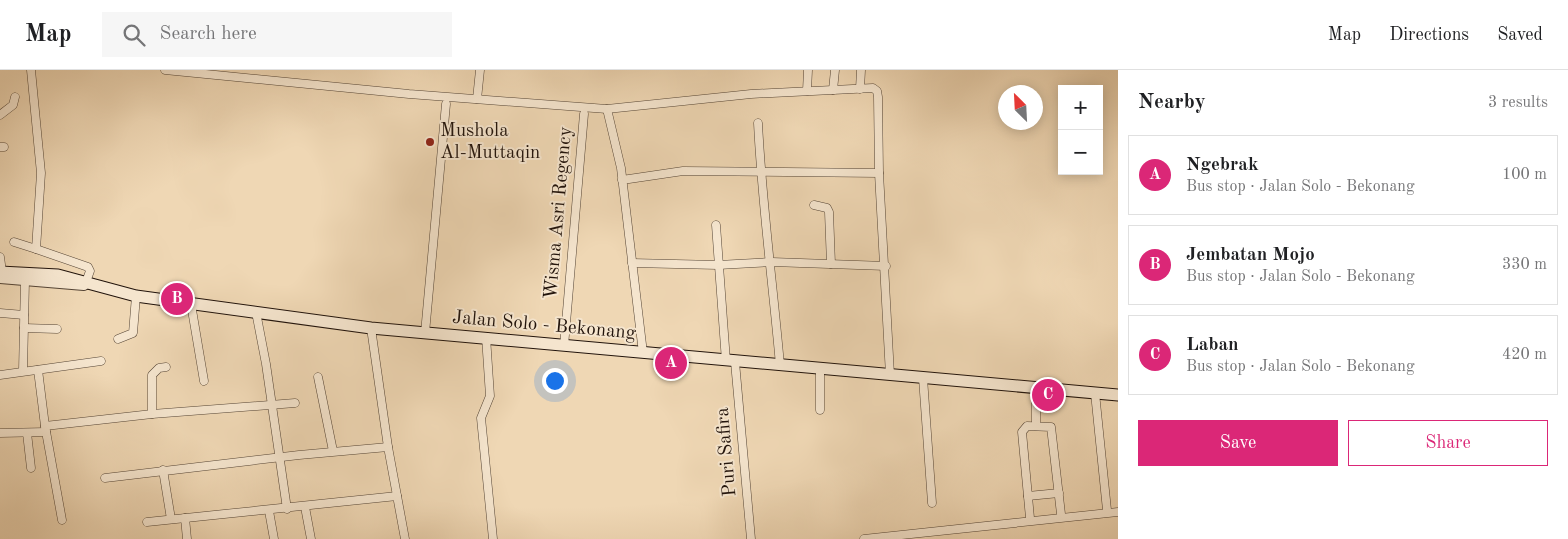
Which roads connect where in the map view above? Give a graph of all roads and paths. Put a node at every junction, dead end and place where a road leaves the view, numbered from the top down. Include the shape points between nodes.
1 (31, 70) edge
2 (165, 70) edge
3 (480, 70) edge
4 (808, 70) edge
5 (835, 70) edge
6 (862, 70) edge
7 (860, 89) junction
8 (833, 90) junction
9 (807, 91) junction
10 (15, 98) dead end
11 (477, 99) junction
12 (446, 104) dead end
13 (607, 109) junction
14 (584, 114) dead end
15 (0, 115) edge
16 (758, 123) dead end
17 (760, 170) junction
18 (879, 174) junction
19 (622, 180) junction
20 (814, 205) dead end
21 (716, 225) dead end
22 (14, 242) dead end
23 (36, 249) junction
24 (0, 257) edge
25 (772, 262) junction
26 (632, 263) junction
27 (830, 264) junction
28 (718, 265) junction
29 (886, 266) junction
30 (0, 274) edge
31 (26, 280) junction
32 (86, 282) junction
33 (98, 285) junction
34 (136, 296) junction
35 (191, 304) junction
36 (256, 312) junction
37 (0, 313) edge
38 (24, 315) junction
39 (24, 328) junction
40 (371, 328) junction
41 (56, 329) dead end
42 (425, 333) junction
43 (486, 337) junction
44 (118, 339) dead end
45 (564, 346) junction
46 (643, 353) junction
47 (101, 361) dead end
48 (730, 362) junction
49 (780, 365) junction
50 (166, 367) dead end
51 (820, 369) junction
52 (38, 370) junction
53 (23, 371) junction
54 (0, 375) edge
55 (890, 375) junction
56 (318, 377) dead end
57 (923, 378) junction
58 (204, 381) dead end
59 (1036, 388) junction
60 (1095, 393) junction
61 (1118, 395) edge
62 (295, 403) dead end
63 (272, 406) junction
64 (820, 410) dead end
65 (152, 414) junction
66 (1036, 426) junction
67 (46, 429) junction
68 (0, 433) edge
69 (27, 433) junction
70 (388, 447) junction
71 (333, 452) junction
72 (280, 457) junction
73 (31, 468) dead end
74 (163, 470) junction
75 (106, 478) dead end
76 (1059, 493) junction
77 (397, 496) junction
78 (1028, 496) junction
79 (932, 504) dead end
80 (305, 507) junction
81 (287, 509) junction
82 (1107, 510) dead end
83 (269, 511) junction
84 (1118, 512) edge
85 (1061, 514) dead end
86 (185, 518) junction
87 (1030, 518) dead end
88 (62, 520) dead end
89 (171, 520) junction
90 (147, 522) dead end
91 (187, 539) edge
92 (274, 539) edge
93 (311, 539) edge
94 (405, 539) edge
95 (493, 539) edge
96 (751, 539) edge
97 (864, 539) edge

1 - 23 street via 41,173
2 - 11 street
3 - 11 street
4 - 9 street
5 - 8 street
6 - 7 street
7 - 8 street
7 - 18 street via 873,88 878,94
8 - 9 street
9 - 13 street
10 - 15 street via 14,105
11 - 13 street
12 - 42 street
13 - 19 street
14 - 45 street, Wisma Asri Regency
16 - 17 street
17 - 18 street
17 - 19 street via 683,171
17 - 25 street
18 - 29 street
19 - 26 street
20 - 27 street via 829,212
21 - 28 street, Puri Safira
22 - 23 street
23 - 32 street via 88,267 90,271
24 - 30 street
25 - 27 street
25 - 28 street
25 - 49 street
26 - 28 street
26 - 46 street
27 - 29 street
28 - 48 street, Puri Safira
29 - 55 street
30 - 31 street
30 - 32 main road, Jalan Solo - Bekonang via 58,275
31 - 33 street
31 - 38 street
32 - 33 main road, Jalan Solo - Bekonang
33 - 34 main road, Jalan Solo - Bekonang
34 - 35 main road, Jalan Solo - Bekonang
34 - 44 street via 133,333
35 - 36 main road, Jalan Solo - Bekonang
35 - 58 street
36 - 40 main road, Jalan Solo - Bekonang
36 - 63 street
37 - 38 street
38 - 39 street
39 - 41 street
39 - 53 street
40 - 42 main road, Jalan Solo - Bekonang
40 - 70 street
42 - 43 main road, Jalan Solo - Bekonang
43 - 45 main road, Jalan Solo - Bekonang
43 - 95 street via 490,396 480,418
45 - 46 main road, Jalan Solo - Bekonang
46 - 48 main road, Jalan Solo - Bekonang
47 - 52 street
48 - 49 main road, Jalan Solo - Bekonang
48 - 96 street, Puri Safira
49 - 51 main road, Jalan Solo - Bekonang
50 - 65 street via 159,368 152,376
51 - 55 main road, Jalan Solo - Bekonang
51 - 64 street
52 - 53 street
52 - 67 street
53 - 54 street
55 - 57 main road, Jalan Solo - Bekonang
56 - 71 street
57 - 59 main road, Jalan Solo - Bekonang
57 - 79 street
59 - 60 main road, Jalan Solo - Bekonang
59 - 66 street
60 - 61 main road, Jalan Solo - Bekonang
60 - 82 street
62 - 63 street
63 - 65 street
63 - 72 street
65 - 67 street
66 - 76 street via 1049,426 1052,430
66 - 78 street via 1024,426 1022,432
67 - 69 street
67 - 88 street
68 - 69 street
69 - 73 street
70 - 71 street
70 - 77 street
71 - 72 street
72 - 74 street
72 - 81 street
74 - 75 street
74 - 89 street
76 - 78 street
76 - 85 street
77 - 80 street
77 - 94 street
78 - 87 street
80 - 81 street
80 - 93 street
81 - 83 street
83 - 86 street
83 - 92 street
84 - 97 street
86 - 89 street
86 - 91 street
89 - 90 street

